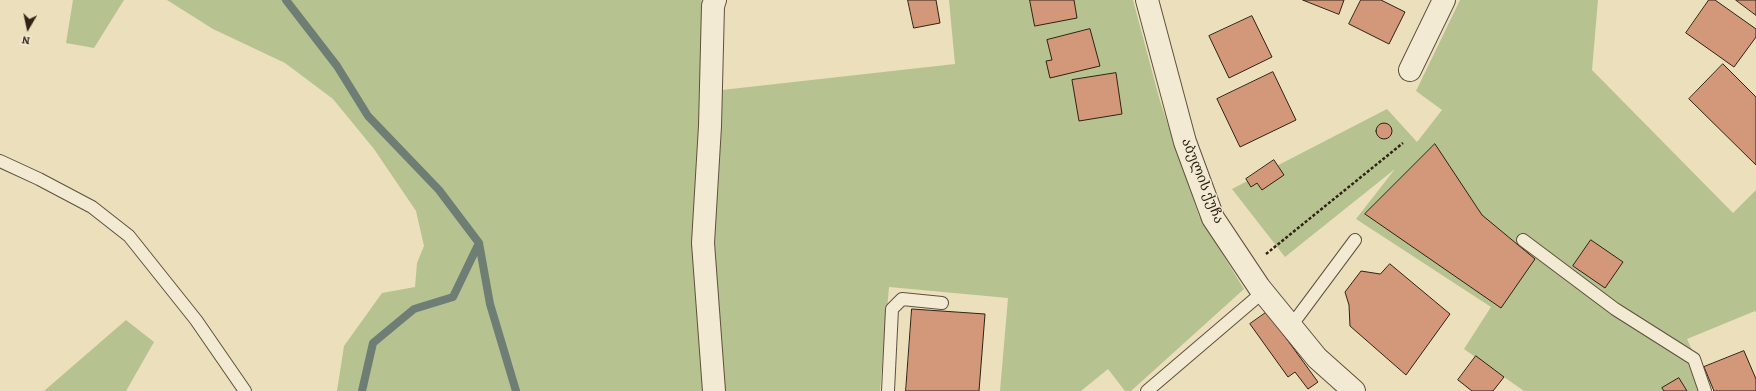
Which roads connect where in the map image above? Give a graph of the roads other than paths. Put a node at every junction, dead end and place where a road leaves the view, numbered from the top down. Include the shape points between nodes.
1 (1147, 0) edge
2 (1444, 0) edge
3 (712, 2) edge
4 (1410, 70) dead end
5 (0, 161) edge
6 (1355, 240) dead end
7 (1523, 240) dead end
8 (1263, 292) junction
9 (942, 303) dead end
10 (1291, 326) junction
11 (244, 391) edge
12 (714, 391) edge
13 (888, 391) edge
14 (1147, 391) edge
15 (1354, 391) edge
16 (1705, 391) edge

1 - 8 street, აბულის ქუჩა via 1185,142 1200,184 1214,218
2 - 4 street
3 - 12 street via 710,126 703,243
5 - 11 lane via 92,207 129,236 196,320
6 - 10 lane
7 - 16 lane via 1615,309 1694,359
8 - 10 street, აბულის ქუჩა
8 - 14 lane
9 - 13 lane via 902,299 892,309
10 - 15 street, აბულის ქუჩა via 1317,358

